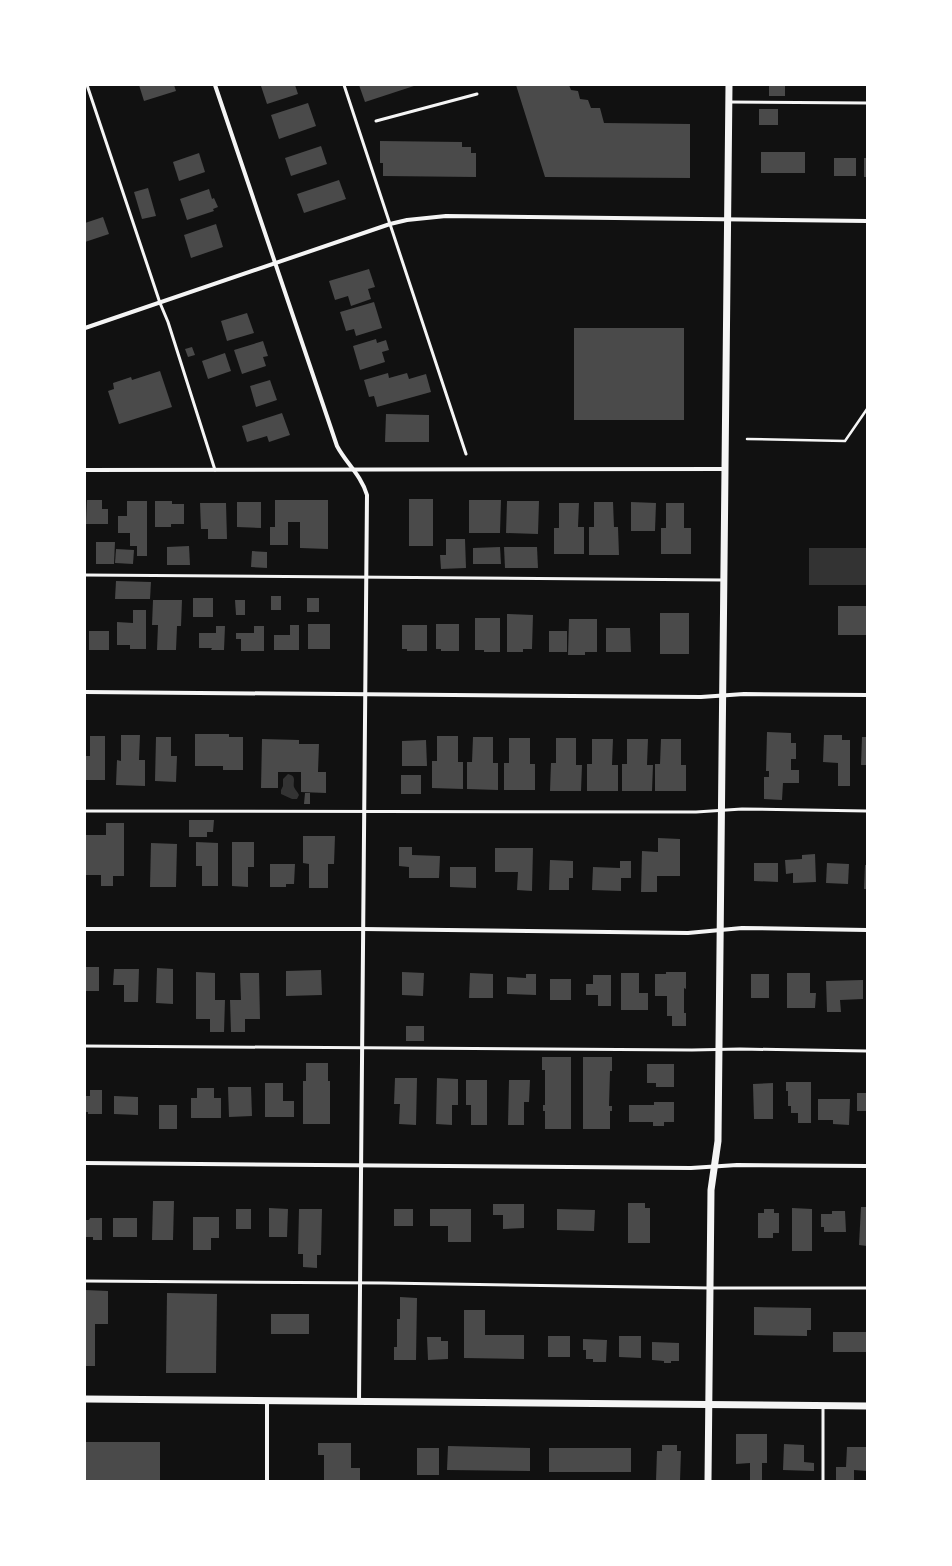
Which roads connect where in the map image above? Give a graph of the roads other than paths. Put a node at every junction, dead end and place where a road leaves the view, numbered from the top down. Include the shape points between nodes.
1 (87, 85) edge
2 (215, 85) edge
3 (344, 85) edge
4 (730, 85) edge
5 (477, 94) dead end
6 (729, 102) junction
7 (867, 103) edge
8 (376, 121) dead end
9 (728, 219) junction
10 (867, 221) edge
11 (390, 224) junction
12 (275, 263) junction
13 (160, 303) junction
14 (85, 328) edge
15 (466, 454) dead end
16 (725, 469) junction
17 (85, 470) edge
18 (215, 470) junction
19 (355, 470) junction
20 (85, 575) edge
21 (367, 577) junction
22 (724, 580) junction
23 (85, 692) edge
24 (366, 694) junction
25 (723, 695) junction
26 (867, 695) edge
27 (721, 810) junction
28 (85, 811) edge
29 (867, 811) edge
30 (364, 812) junction
31 (85, 928) edge
32 (363, 929) junction
33 (720, 930) junction
34 (867, 930) edge
35 (85, 1046) edge
36 (362, 1048) junction
37 (719, 1049) junction
38 (867, 1051) edge
39 (85, 1163) edge
40 (361, 1165) junction
41 (714, 1166) junction
42 (867, 1166) edge
43 (85, 1281) edge
44 (360, 1283) junction
45 (710, 1288) junction
46 (867, 1288) edge
47 (85, 1399) edge
48 (267, 1401) junction
49 (359, 1402) junction
50 (709, 1404) junction
51 (824, 1405) junction
52 (867, 1406) edge
53 (267, 1481) edge
54 (708, 1481) edge
55 (823, 1481) edge

1 - 13 lane
2 - 12 street
3 - 11 lane
4 - 6 street
5 - 8 lane
6 - 7 lane
6 - 9 street
9 - 10 street
9 - 11 street via 446,216
9 - 16 street
11 - 12 street
11 - 15 lane
12 - 13 street
12 - 19 street via 337,446
13 - 14 street
13 - 18 lane
16 - 19 street
16 - 22 street
17 - 18 street
18 - 19 street
19 - 21 street via 367,495
20 - 21 lane
21 - 22 lane
21 - 24 street
22 - 25 street
23 - 24 street
24 - 25 street via 700,697
24 - 30 street
25 - 26 street
25 - 27 street
27 - 29 lane
27 - 30 lane
27 - 33 street
28 - 30 lane
30 - 32 street
31 - 32 street
32 - 33 street via 688,933
32 - 36 street
33 - 34 street
33 - 37 street
35 - 36 lane
36 - 37 lane
36 - 40 street
37 - 38 lane
37 - 41 street via 718,1141
39 - 40 street
40 - 41 street via 691,1168
40 - 44 street
41 - 42 street
41 - 45 street via 711,1190
43 - 44 lane
44 - 45 lane
44 - 49 street
45 - 46 lane
45 - 50 street
47 - 48 street
48 - 49 street
48 - 53 street
49 - 50 street
50 - 51 street
50 - 54 street
51 - 52 street
51 - 55 lane

